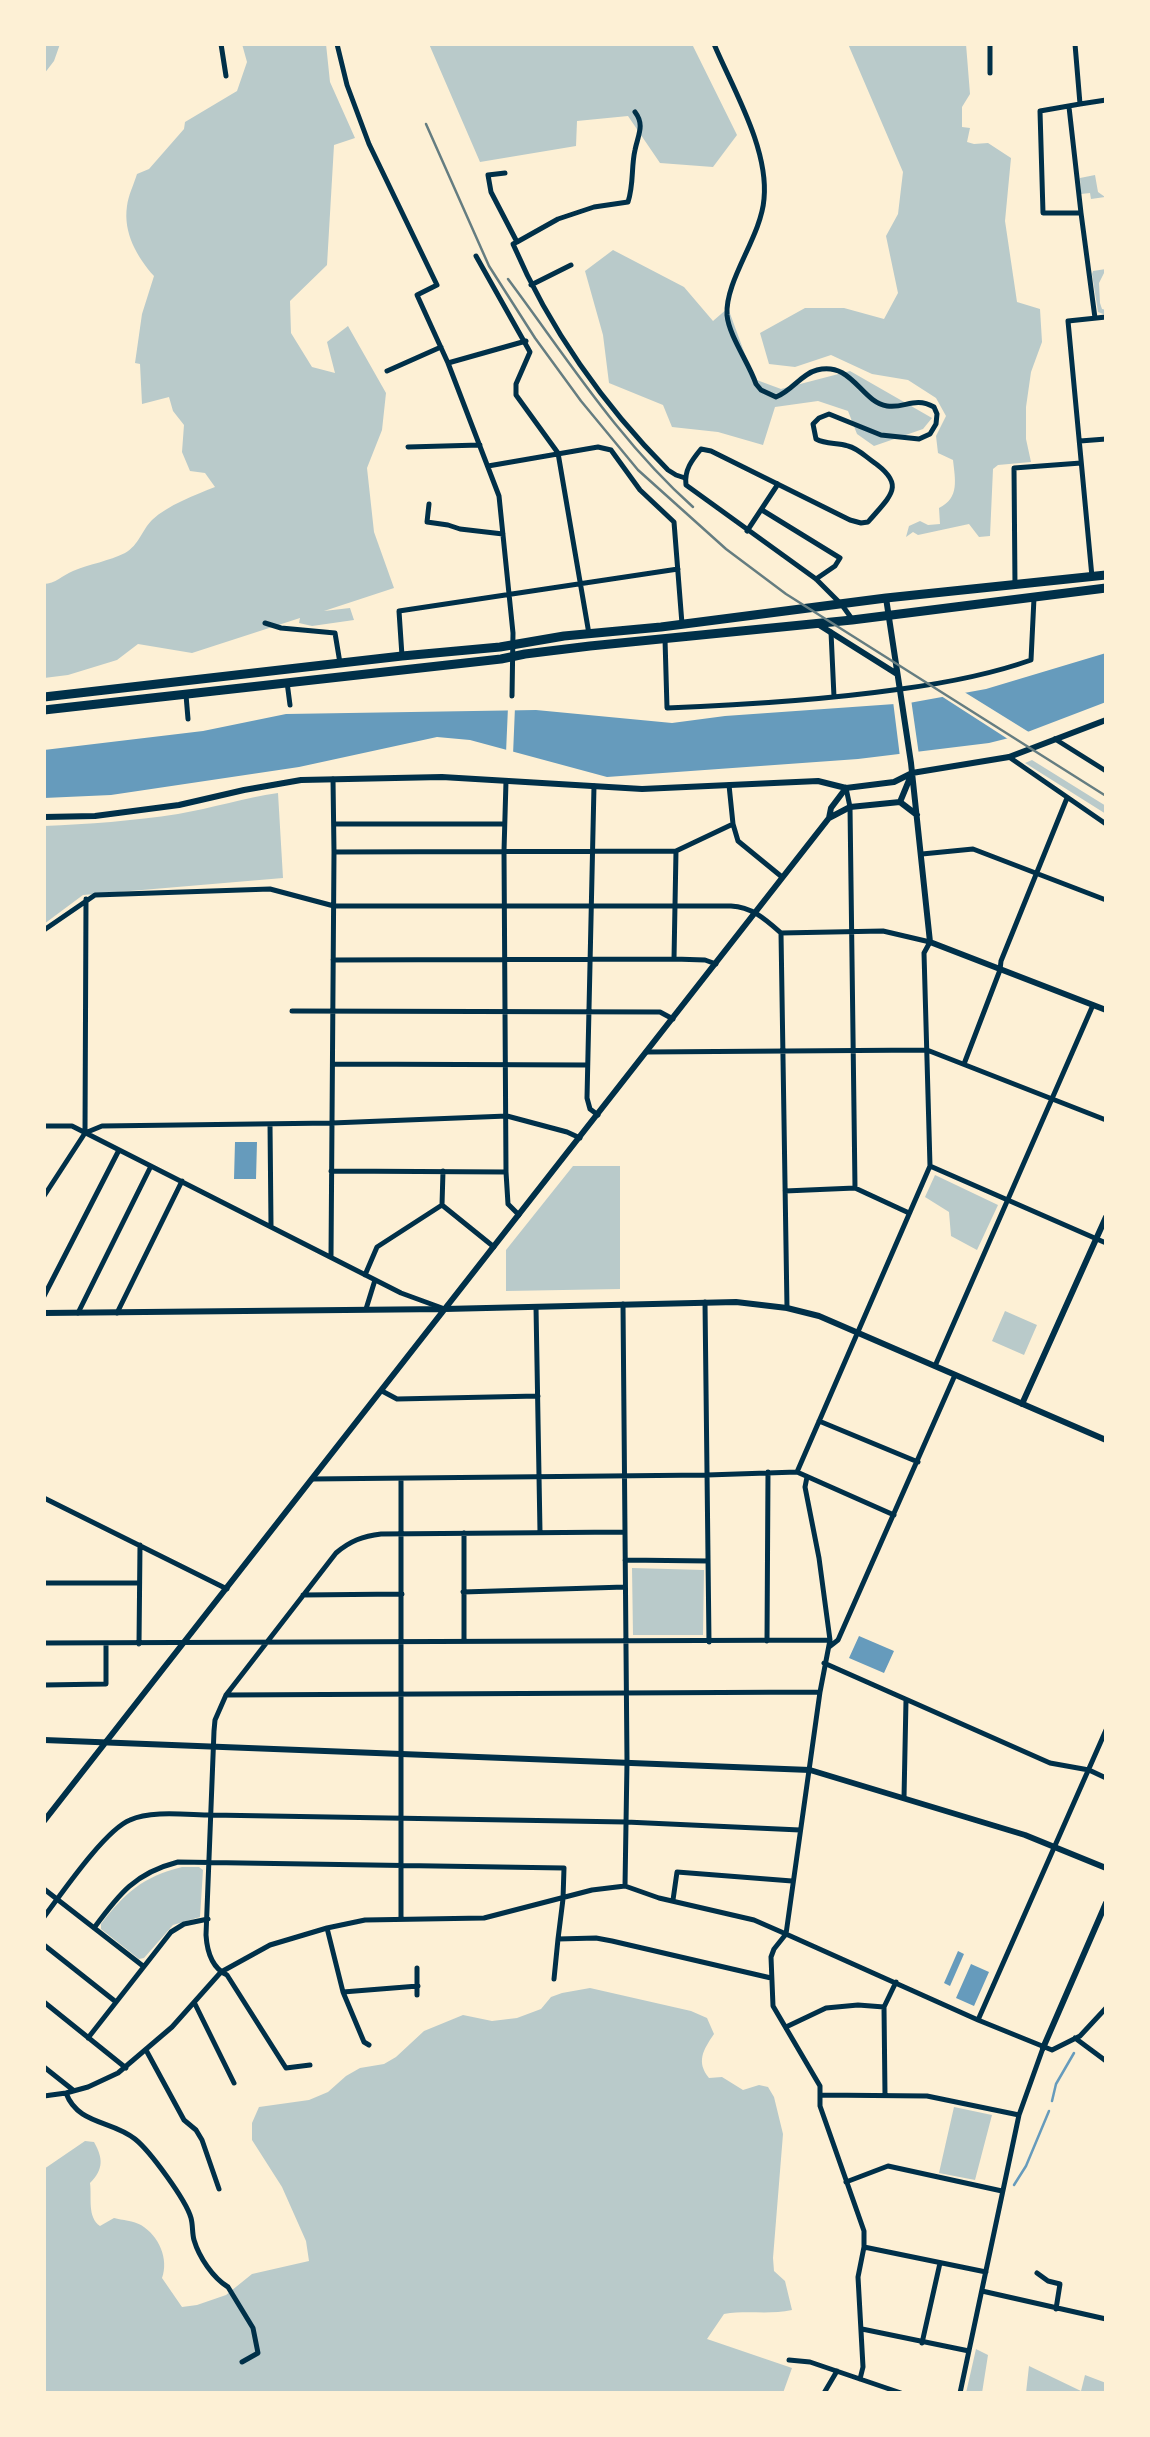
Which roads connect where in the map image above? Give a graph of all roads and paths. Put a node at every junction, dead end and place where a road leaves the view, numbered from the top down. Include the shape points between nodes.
1 (222, 44) edge
2 (337, 44) edge
3 (714, 44) edge
4 (990, 44) edge
5 (1075, 44) edge
6 (990, 74) dead end
7 (226, 76) dead end
8 (1106, 100) edge
9 (1080, 104) junction
10 (1069, 107) junction
11 (635, 112) dead end
12 (505, 173) dead end
13 (1081, 213) junction
14 (517, 242) junction
15 (476, 256) dead end
16 (571, 265) dead end
17 (531, 285) junction
18 (1106, 317) edge
19 (1096, 318) junction
20 (526, 341) junction
21 (441, 347) junction
22 (449, 363) junction
23 (387, 371) dead end
24 (1106, 439) edge
25 (1080, 441) junction
26 (480, 445) junction
27 (408, 447) dead end
28 (558, 453) junction
29 (1081, 463) junction
30 (488, 466) junction
31 (685, 478) junction
32 (778, 484) junction
33 (429, 504) dead end
34 (762, 510) junction
35 (747, 531) junction
36 (503, 534) junction
37 (678, 569) junction
38 (1106, 575) edge
39 (1092, 577) junction
40 (816, 579) junction
41 (582, 583) junction
42 (1015, 586) junction
43 (1106, 588) edge
44 (509, 593) junction
45 (886, 598) junction
46 (1034, 598) junction
47 (842, 604) junction
48 (889, 615) junction
49 (852, 620) junction
50 (265, 623) dead end
51 (682, 624) junction
52 (816, 624) junction
53 (831, 632) junction
54 (589, 634) junction
55 (665, 639) junction
56 (513, 645) junction
57 (402, 656) junction
58 (513, 657) junction
59 (340, 663) junction
60 (897, 674) junction
61 (287, 682) junction
62 (900, 692) junction
63 (186, 694) junction
64 (44, 696) edge
65 (512, 696) dead end
66 (834, 697) junction
67 (290, 705) dead end
68 (44, 710) edge
69 (188, 719) dead end
70 (1106, 720) edge
71 (1055, 739) junction
72 (1009, 757) junction
73 (1106, 771) edge
74 (912, 773) junction
75 (333, 779) junction
76 (506, 781) junction
77 (729, 785) junction
78 (594, 786) junction
79 (846, 788) junction
80 (1067, 798) junction
81 (900, 802) junction
82 (850, 807) junction
83 (917, 815) junction
84 (44, 817) edge
85 (829, 818) junction
86 (334, 824) junction
87 (504, 824) junction
88 (733, 824) junction
89 (1106, 824) edge
90 (504, 851) junction
91 (592, 851) junction
92 (676, 851) junction
93 (334, 852) junction
94 (922, 854) junction
95 (1037, 874) junction
96 (782, 877) junction
97 (86, 899) junction
98 (1106, 900) edge
99 (334, 906) junction
100 (504, 906) junction
101 (591, 906) junction
102 (674, 906) junction
103 (755, 912) junction
104 (44, 930) edge
105 (852, 931) junction
106 (781, 933) junction
107 (930, 942) junction
108 (505, 959) junction
109 (590, 959) junction
110 (674, 959) junction
111 (333, 960) junction
112 (716, 964) junction
113 (1000, 970) junction
114 (1093, 1005) junction
115 (1106, 1010) edge
116 (292, 1011) dead end
117 (332, 1012) junction
118 (505, 1012) junction
119 (589, 1012) junction
120 (673, 1018) junction
121 (783, 1051) junction
122 (854, 1051) junction
123 (927, 1051) junction
124 (646, 1052) junction
125 (332, 1064) junction
126 (506, 1064) junction
127 (964, 1064) junction
128 (587, 1065) junction
129 (1052, 1099) junction
130 (598, 1115) junction
131 (507, 1116) junction
132 (1106, 1120) edge
133 (332, 1123) junction
134 (270, 1124) junction
135 (44, 1126) edge
136 (85, 1133) junction
137 (580, 1138) junction
138 (119, 1150) junction
139 (151, 1166) junction
140 (930, 1166) junction
141 (331, 1171) junction
142 (443, 1171) junction
143 (506, 1172) junction
144 (182, 1181) junction
145 (855, 1188) junction
146 (785, 1191) junction
147 (44, 1196) edge
148 (1008, 1199) junction
149 (442, 1205) junction
150 (909, 1213) junction
151 (519, 1215) junction
152 (1106, 1217) edge
153 (271, 1225) junction
154 (1097, 1239) junction
155 (1106, 1243) edge
156 (494, 1247) junction
157 (331, 1257) junction
158 (365, 1275) junction
159 (375, 1280) junction
160 (44, 1296) edge
161 (705, 1302) junction
162 (623, 1304) junction
163 (536, 1307) junction
164 (787, 1308) junction
165 (366, 1309) junction
166 (445, 1309) junction
167 (44, 1313) edge
168 (78, 1313) junction
169 (117, 1313) junction
170 (858, 1332) junction
171 (935, 1366) junction
172 (955, 1375) junction
173 (382, 1391) junction
174 (538, 1396) junction
175 (1022, 1404) junction
176 (819, 1421) junction
177 (1106, 1440) edge
178 (918, 1462) junction
179 (768, 1472) junction
180 (797, 1472) junction
181 (625, 1475) junction
182 (707, 1475) junction
183 (538, 1476) junction
184 (807, 1477) junction
185 (312, 1479) junction
186 (401, 1479) junction
187 (44, 1498) edge
188 (894, 1515) junction
189 (540, 1532) junction
190 (625, 1532) junction
191 (402, 1533) junction
192 (464, 1533) junction
193 (140, 1545) junction
194 (625, 1560) junction
195 (708, 1561) junction
196 (44, 1583) edge
197 (139, 1583) junction
198 (625, 1587) junction
199 (227, 1589) junction
200 (463, 1592) junction
201 (402, 1594) junction
202 (303, 1595) junction
203 (464, 1640) junction
204 (402, 1641) junction
205 (626, 1641) junction
206 (767, 1641) junction
207 (265, 1642) junction
208 (709, 1642) junction
209 (44, 1643) edge
210 (106, 1644) junction
211 (139, 1644) junction
212 (184, 1644) junction
213 (830, 1644) junction
214 (824, 1663) junction
215 (44, 1685) edge
216 (820, 1692) junction
217 (626, 1693) junction
218 (402, 1694) junction
219 (226, 1695) junction
220 (906, 1700) junction
221 (1106, 1730) edge
222 (44, 1740) edge
223 (104, 1741) junction
224 (214, 1747) junction
225 (402, 1754) junction
226 (627, 1762) junction
227 (810, 1770) junction
228 (1088, 1770) junction
229 (1106, 1778) edge
230 (904, 1798) junction
231 (211, 1815) junction
232 (401, 1818) junction
233 (44, 1821) edge
234 (626, 1822) junction
235 (800, 1830) junction
236 (1056, 1847) junction
237 (210, 1863) junction
238 (401, 1866) junction
239 (1106, 1868) edge
240 (792, 1881) junction
241 (625, 1886) junction
242 (44, 1889) edge
243 (563, 1899) junction
244 (57, 1900) junction
245 (673, 1900) junction
246 (1106, 1903) edge
247 (44, 1917) edge
248 (208, 1919) junction
249 (401, 1919) junction
250 (94, 1928) junction
251 (327, 1928) junction
252 (786, 1934) junction
253 (558, 1939) junction
254 (44, 1945) edge
255 (143, 1966) junction
256 (416, 1968) dead end
257 (221, 1972) junction
258 (771, 1978) junction
259 (554, 1979) dead end
260 (896, 1982) junction
261 (418, 1986) junction
262 (343, 1992) junction
263 (417, 1995) dead end
264 (116, 2001) junction
265 (44, 2002) edge
266 (195, 2004) junction
267 (884, 2007) junction
268 (1106, 2008) edge
269 (978, 2020) junction
270 (786, 2027) junction
271 (88, 2038) junction
272 (1075, 2038) junction
273 (369, 2045) dead end
274 (1044, 2048) junction
275 (146, 2050) junction
276 (1106, 2062) edge
277 (310, 2065) dead end
278 (44, 2067) edge
279 (126, 2068) junction
280 (234, 2083) dead end
281 (73, 2091) junction
282 (66, 2093) junction
283 (820, 2095) junction
284 (885, 2095) junction
285 (44, 2096) edge
286 (1019, 2115) junction
287 (846, 2182) junction
288 (219, 2189) dead end
289 (1002, 2191) junction
290 (864, 2247) junction
291 (940, 2263) junction
292 (986, 2272) junction
293 (1037, 2273) dead end
294 (982, 2291) junction
295 (1056, 2309) junction
296 (1106, 2319) edge
297 (862, 2329) junction
298 (922, 2343) junction
299 (969, 2351) junction
300 (789, 2360) dead end
301 (242, 2362) dead end
302 (837, 2371) junction
303 (860, 2379) junction
304 (894, 2392) edge
305 (824, 2393) edge
306 (901, 2393) edge
307 (960, 2393) edge

1 - 7 street
2 - 21 street via 369,144 437,285 417,295
3 - 32 street via 760,152 765,184 759,223 727,308 756,384 776,397 816,370 838,371 851,377 877,403 889,407 918,401 934,407 937,415 930,434 919,439 881,435 829,414 813,424 816,439 854,448 892,480 886,500 868,522 850,520
4 - 6 street
5 - 9 street
8 - 9 street
9 - 10 street
10 - 13 street
10 - 13 street via 1040,111 1043,213
11 - 14 street via 640,129 628,202 558,219
12 - 14 street via 488,175 489,181
13 - 19 street
14 - 17 street via 513,244
15 - 20 street
16 - 17 street
17 - 31 street via 582,368 613,408 668,470
18 - 19 street
19 - 25 street via 1068,321
20 - 22 street
20 - 28 street via 530,352 516,395
21 - 22 street
21 - 23 street
22 - 26 street
24 - 25 street
25 - 29 street
26 - 27 street
26 - 30 street
28 - 30 street
28 - 37 street via 598,447 611,450 640,490 674,522
28 - 41 street
29 - 39 street
29 - 42 street via 1014,468
30 - 36 street via 499,496
31 - 32 street via 701,449
31 - 35 street via 686,485
32 - 34 street
33 - 36 street via 427,522
34 - 35 street
34 - 40 street via 840,558
35 - 40 street
36 - 44 street
37 - 41 street
37 - 51 street
38 - 39 highway
39 - 42 highway
40 - 47 street
41 - 44 street
41 - 54 street
42 - 45 highway
43 - 46 highway
44 - 56 street
44 - 57 street via 399,611
45 - 47 highway
45 - 48 street
46 - 48 highway
46 - 62 street via 1031,660
47 - 49 street
47 - 51 highway
48 - 49 highway
48 - 60 street
49 - 52 highway
50 - 59 street via 335,633
51 - 54 highway
52 - 53 street
52 - 55 highway
53 - 60 street
53 - 66 street
54 - 56 highway
55 - 58 highway
55 - 66 street via 667,708
56 - 57 highway
56 - 58 street
57 - 59 highway
58 - 61 highway
58 - 65 street
59 - 64 highway
60 - 62 street
61 - 63 highway
61 - 67 street
62 - 66 street
62 - 74 street
63 - 68 highway
63 - 69 street
70 - 71 street
71 - 72 street
71 - 73 street
72 - 74 street
72 - 80 street
74 - 79 street via 894,782
74 - 81 street
74 - 83 street
75 - 76 street
75 - 84 street via 301,780 179,805
75 - 86 street
76 - 78 street
76 - 87 street
77 - 78 street
77 - 79 street via 818,782
77 - 88 street
78 - 91 street
79 - 82 street
79 - 85 street
80 - 89 street
80 - 95 street
81 - 82 street
81 - 83 street
82 - 85 street
82 - 105 street
83 - 94 street
85 - 96 street
86 - 87 street
86 - 93 street
87 - 90 street
88 - 92 street
88 - 96 street via 738,841
90 - 91 street
90 - 93 street
90 - 100 street
91 - 92 street
91 - 101 street
92 - 102 street
93 - 99 street
94 - 95 street via 973,849
94 - 107 street
95 - 98 street
95 - 113 street
96 - 103 street
97 - 99 street via 95,895 270,889
97 - 104 street
97 - 136 street
99 - 100 street
99 - 111 street
100 - 101 street
100 - 108 street
101 - 102 street
101 - 109 street
102 - 103 street via 743,906
102 - 110 street
103 - 106 street
103 - 112 street
105 - 106 street
105 - 107 street via 883,931
105 - 122 street
106 - 121 street
107 - 113 street
107 - 123 street via 924,953
108 - 109 street
108 - 111 street
108 - 118 street
109 - 110 street
109 - 119 street
110 - 112 street
111 - 117 street
112 - 120 street
113 - 114 street
113 - 127 street
114 - 115 street
114 - 129 street
116 - 117 street
117 - 118 street
117 - 125 street
118 - 119 street
118 - 126 street
119 - 120 street via 660,1012
119 - 128 street
120 - 124 street
121 - 122 street
121 - 124 street
121 - 146 street
122 - 123 street
122 - 145 street
123 - 127 street
123 - 140 street
124 - 130 street
125 - 126 street
125 - 133 street
126 - 128 street
126 - 131 street
127 - 129 street
128 - 130 street via 587,1098
129 - 132 street
129 - 148 street
130 - 137 street
131 - 133 street
131 - 137 street
131 - 143 street
133 - 134 street
133 - 141 street
134 - 136 street via 102,1126
134 - 153 street
135 - 136 street via 72,1126
136 - 138 street
136 - 147 street
137 - 151 street
138 - 139 street
138 - 160 street
139 - 144 street
139 - 168 street
140 - 148 street
140 - 150 street
141 - 142 street
141 - 157 street
142 - 143 street
142 - 149 street
143 - 151 street via 508,1204
144 - 153 street
144 - 169 street
145 - 146 street
145 - 150 street
146 - 164 street
148 - 154 street
148 - 171 street
149 - 156 street
149 - 158 street via 377,1247
150 - 170 street
151 - 156 street
152 - 154 street
153 - 157 street
154 - 155 street
154 - 175 street
156 - 166 street
157 - 158 street
158 - 159 street
159 - 165 street
159 - 166 street
161 - 162 street
161 - 164 street
161 - 182 street
162 - 163 street
162 - 181 street
163 - 166 street
163 - 174 street
164 - 170 street
165 - 166 street
165 - 169 street
166 - 173 street
167 - 168 street
168 - 169 street
170 - 171 street
170 - 176 street
171 - 172 street
172 - 175 street
172 - 178 street
173 - 174 street via 397,1399
173 - 185 street
174 - 183 street
175 - 177 street
176 - 178 street
176 - 180 street
178 - 188 street
179 - 180 street
179 - 182 street
179 - 206 street
180 - 184 street
181 - 182 street
181 - 183 street
181 - 190 street
182 - 195 street
183 - 186 street
183 - 189 street
184 - 188 street
184 - 213 street
185 - 186 street
185 - 199 street
186 - 191 street
187 - 193 street
188 - 213 street via 838,1640
189 - 190 street
189 - 192 street
190 - 194 street
191 - 192 street
191 - 201 street
191 - 202 street via 367,1535 345,1545
192 - 200 street
193 - 197 street
193 - 199 street
194 - 195 street
194 - 198 street
195 - 208 street
196 - 197 street
197 - 211 street
198 - 200 street
198 - 205 street
199 - 212 street
200 - 203 street
201 - 202 street
201 - 204 street
202 - 207 street
203 - 204 street
203 - 205 street
204 - 207 street
204 - 218 street
205 - 208 street
205 - 217 street
206 - 208 street
206 - 213 street
207 - 212 street
207 - 219 street
209 - 210 street
210 - 211 street
210 - 215 street via 106,1684
211 - 212 street
212 - 223 street
213 - 214 street
214 - 216 street
214 - 220 street
216 - 217 street
216 - 227 street
217 - 218 street
217 - 226 street
218 - 219 street
218 - 225 street
219 - 224 street via 215,1720
220 - 228 street via 1050,1763
220 - 230 street
221 - 228 street
222 - 223 street
223 - 224 street
223 - 233 street
224 - 225 street
224 - 231 street
225 - 226 street
225 - 232 street
226 - 227 street
226 - 234 street
227 - 230 street
227 - 235 street
228 - 229 street
228 - 236 street
230 - 236 street
231 - 232 street
231 - 237 street
231 - 244 street via 130,1819 108,1835
232 - 234 street
232 - 238 street
234 - 235 street
234 - 241 street
235 - 240 street
236 - 239 street
236 - 269 street
237 - 238 street
237 - 248 street
237 - 250 street via 163,1866 139,1878 119,1894
238 - 243 street via 564,1868
238 - 249 street
240 - 245 street via 677,1872
240 - 252 street
241 - 243 street
241 - 245 street
242 - 244 street
243 - 249 street via 484,1918
243 - 253 street
244 - 247 street
244 - 250 street
245 - 252 street via 754,1920
246 - 274 street
248 - 255 street via 171,1932
248 - 257 street via 207,1949
249 - 251 street
250 - 255 street
251 - 257 street via 270,1945
251 - 262 street
252 - 258 street via 771,1957
252 - 260 street
253 - 258 street via 596,1938
253 - 259 street
254 - 264 street
255 - 264 street
256 - 261 street
257 - 266 street
257 - 277 street via 286,2067
258 - 270 street via 773,2006
260 - 267 street
260 - 269 street
261 - 262 street
261 - 263 street
262 - 273 street
264 - 271 street
265 - 271 street
266 - 275 street
266 - 280 street
267 - 270 street via 826,2008
267 - 284 street
268 - 272 street
269 - 274 street
270 - 283 street via 820,2086
271 - 279 street
272 - 274 street via 1052,2050
272 - 276 street
274 - 286 street
275 - 279 street
275 - 288 street via 184,2120 202,2140
278 - 281 street
279 - 281 street
281 - 282 street
282 - 285 street
282 - 301 street via 83,2116 135,2138 174,2189 191,2218 193,2238 205,2263 228,2287 253,2328 258,2353
283 - 284 street
283 - 287 street
284 - 286 street via 927,2096
286 - 289 street
287 - 289 street via 888,2166
287 - 290 street
289 - 292 street
290 - 291 street
290 - 297 street via 858,2277
291 - 292 street
291 - 298 street
292 - 294 street
293 - 295 street via 1060,2284
294 - 295 street
294 - 299 street
295 - 296 street
297 - 298 street
297 - 303 street
298 - 299 street
299 - 307 street
300 - 302 street
302 - 303 street
302 - 305 street
303 - 304 street
304 - 306 street

